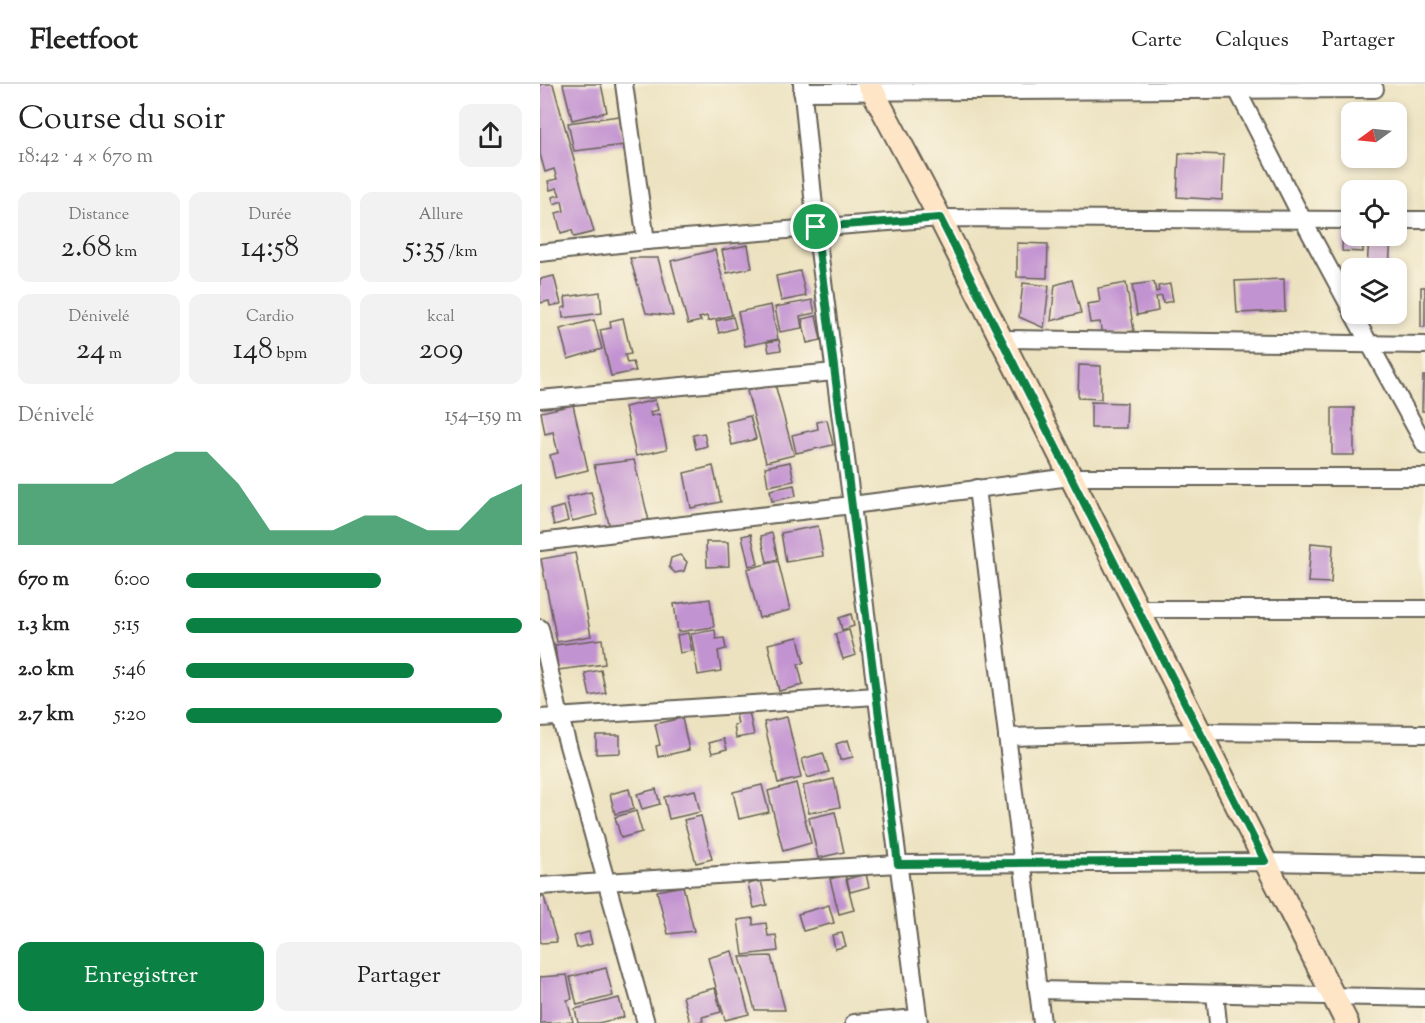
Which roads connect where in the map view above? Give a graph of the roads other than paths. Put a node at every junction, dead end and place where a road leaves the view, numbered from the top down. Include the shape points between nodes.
1 (624, 84) edge
2 (1235, 87) edge
3 (802, 88) edge
4 (871, 88) edge
5 (1375, 89) dead end
6 (940, 218) junction
7 (1303, 220) junction
8 (1341, 220) edge
9 (1407, 220) edge
10 (1425, 220) edge
11 (816, 227) junction
12 (646, 241) junction
13 (540, 253) edge
14 (1341, 291) edge
15 (1358, 324) edge
16 (1001, 339) junction
17 (1369, 344) junction
18 (1425, 345) edge
19 (835, 372) junction
20 (540, 399) edge
21 (1425, 445) edge
22 (1070, 477) junction
23 (1425, 477) edge
24 (977, 488) junction
25 (852, 505) junction
26 (540, 542) edge
27 (1137, 609) junction
28 (1425, 609) edge
29 (540, 628) edge
30 (876, 696) junction
31 (560, 717) junction
32 (540, 718) edge
33 (1199, 732) junction
34 (1425, 734) edge
35 (1007, 737) junction
36 (1265, 861) junction
37 (898, 864) junction
38 (1023, 864) junction
39 (1425, 865) edge
40 (606, 882) junction
41 (540, 886) edge
42 (1038, 990) junction
43 (1215, 994) junction
44 (1333, 996) junction
45 (1425, 998) edge
46 (918, 1020) edge
47 (646, 1023) edge
48 (854, 1023) edge
49 (1042, 1023) edge
50 (1218, 1023) edge
51 (1347, 1023) edge

1 - 12 street
2 - 4 street
2 - 5 street
2 - 7 street
3 - 4 street
3 - 11 street
4 - 6 street
6 - 7 street
6 - 11 street
6 - 16 street
7 - 8 street
7 - 14 street
9 - 10 street
11 - 12 street
11 - 19 street
12 - 13 street
15 - 17 street
16 - 17 street
16 - 22 street
17 - 18 street
17 - 21 street
19 - 20 street
19 - 25 street
22 - 23 street
22 - 24 street
22 - 27 street
24 - 25 street
24 - 35 street
25 - 26 street
25 - 30 street
27 - 28 street
27 - 33 street
29 - 31 street
30 - 31 street
30 - 37 street
31 - 32 street
31 - 40 street
33 - 34 street
33 - 35 street
33 - 36 street
35 - 38 street
36 - 38 street
36 - 39 street
36 - 44 street
37 - 38 street
37 - 40 street
37 - 46 street
38 - 42 street
40 - 41 street
40 - 47 street
42 - 43 street
42 - 49 street
43 - 44 street
43 - 50 street
44 - 45 street
44 - 51 street
46 - 48 street

